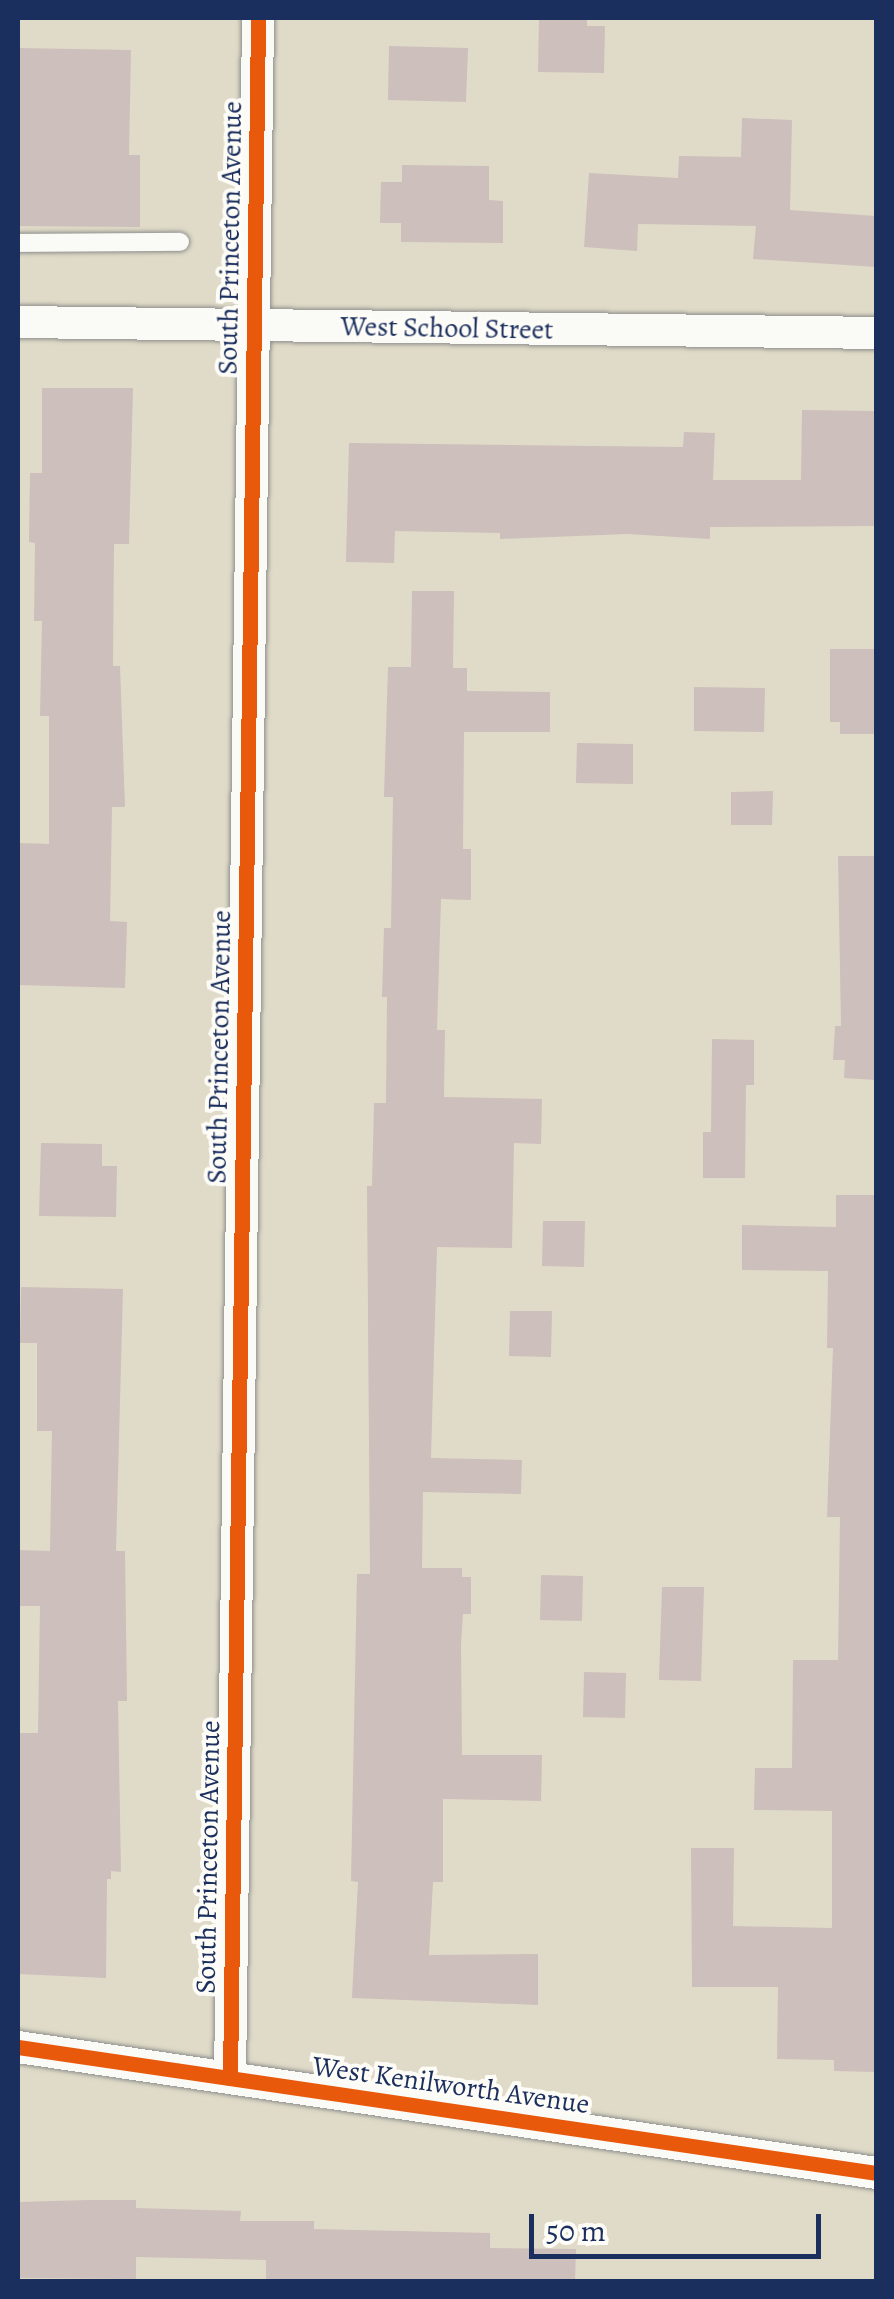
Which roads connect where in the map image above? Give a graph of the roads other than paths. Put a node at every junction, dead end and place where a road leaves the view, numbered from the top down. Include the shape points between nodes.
1 (258, 18) edge
2 (180, 242) dead end
3 (18, 243) edge
4 (18, 322) edge
5 (254, 325) junction
6 (876, 333) edge
7 (18, 2047) edge
8 (230, 2078) junction
9 (876, 2173) edge

1 - 5 street, South Princeton Avenue
2 - 3 lane
4 - 5 street, West School Street
5 - 6 street, West School Street
5 - 8 street, South Princeton Avenue
7 - 8 street, West Kenilworth Avenue
8 - 9 street, West Kenilworth Avenue

